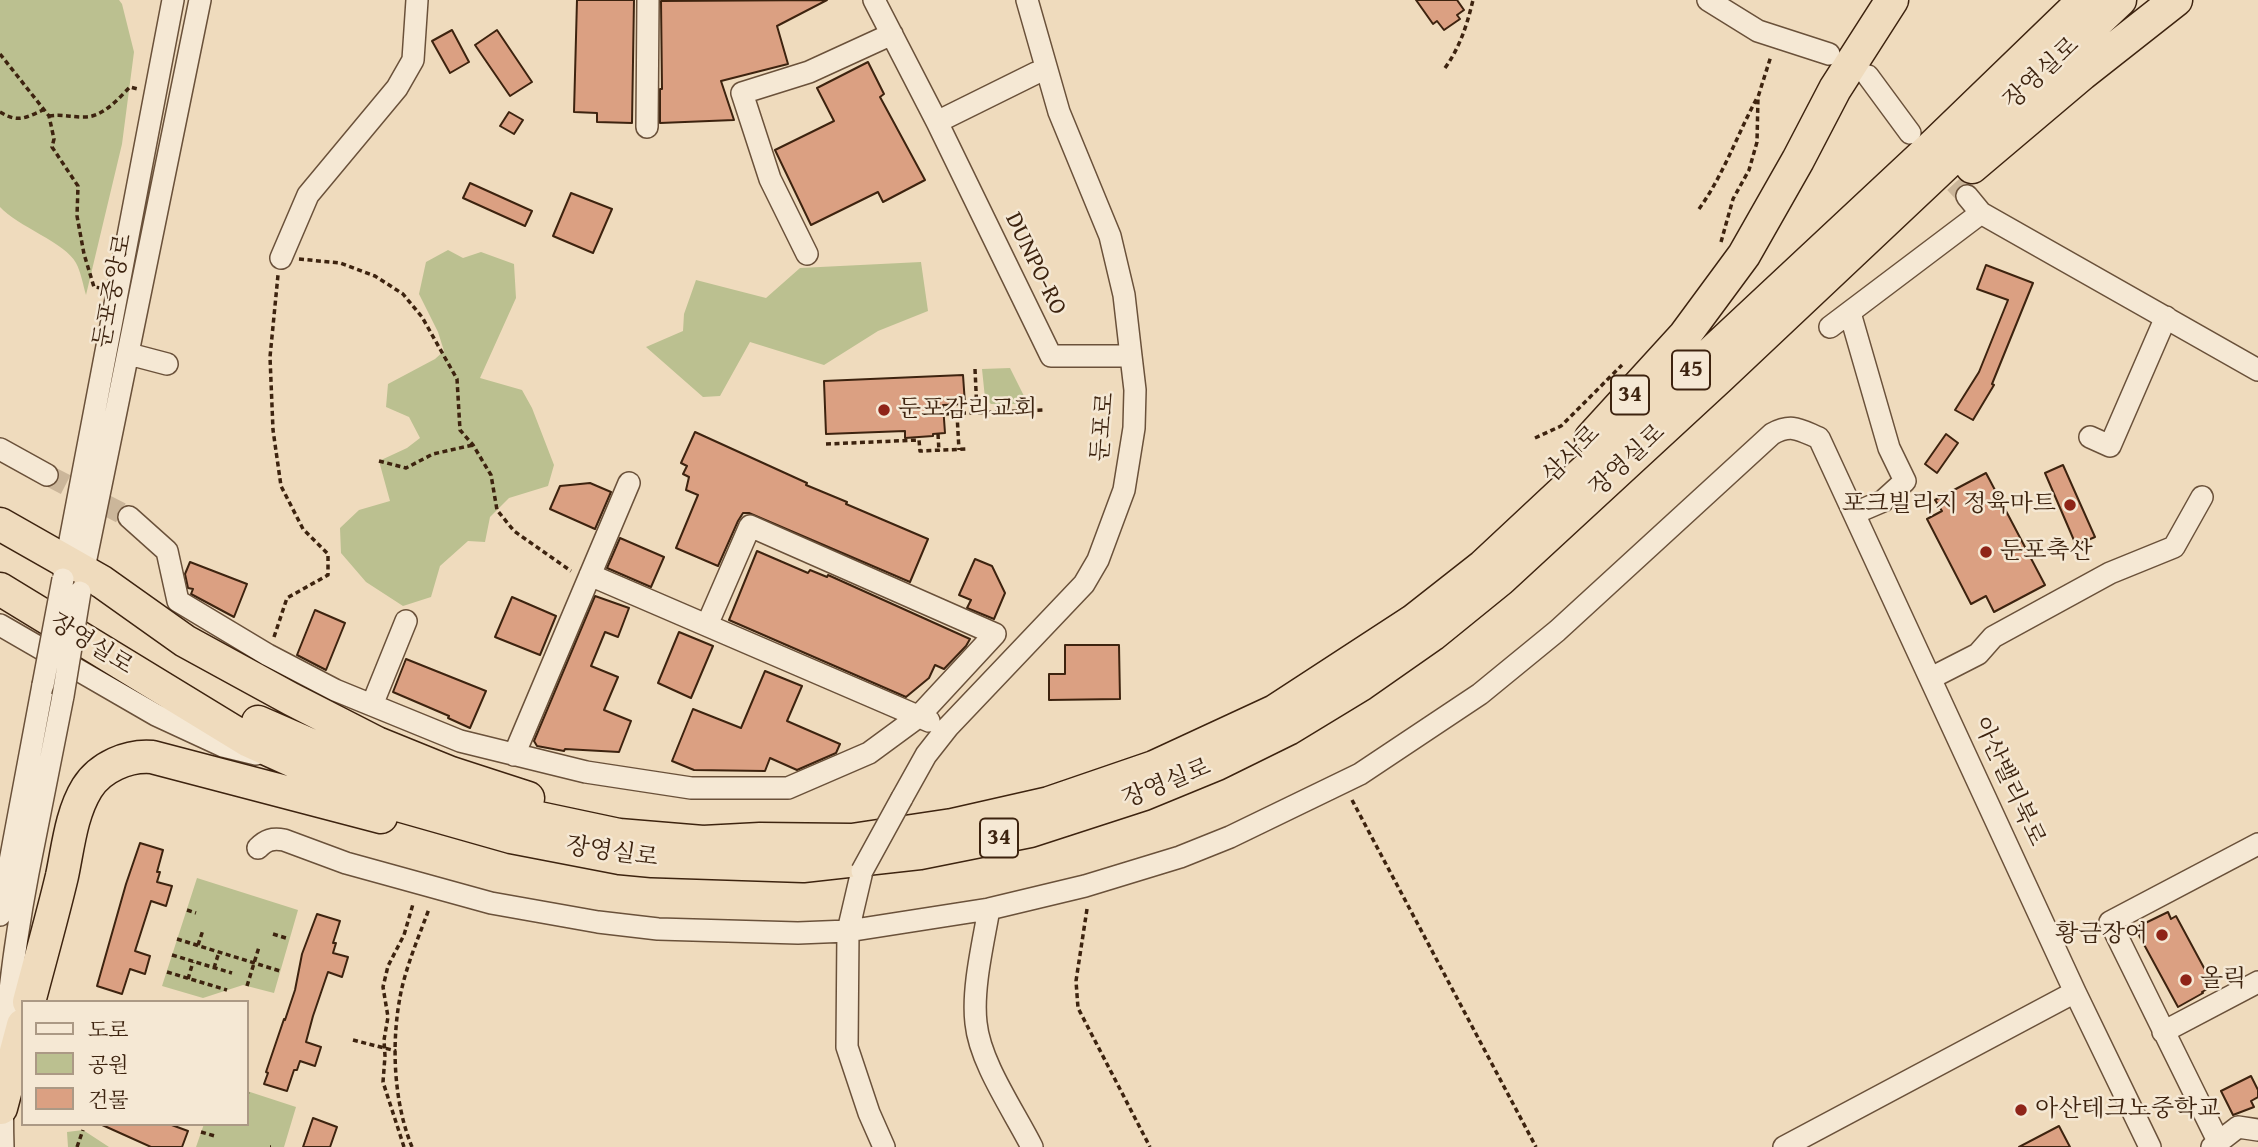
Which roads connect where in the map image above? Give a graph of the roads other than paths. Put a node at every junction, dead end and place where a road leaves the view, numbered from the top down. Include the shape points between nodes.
1 (173, 0) edge
2 (200, 0) edge
3 (417, 0) edge
4 (648, 0) edge
5 (874, 0) edge
6 (1027, 0) edge
7 (1708, 0) edge
8 (1892, 0) edge
9 (2084, 0) edge
10 (2120, 0) edge
11 (2176, 0) edge
12 (892, 34) junction
13 (1829, 54) dead end
14 (1037, 73) dead end
15 (1868, 76) dead end
16 (937, 122) junction
17 (648, 127) dead end
18 (1910, 133) dead end
19 (1967, 196) tunnel mouth
20 (1981, 213) junction
21 (1862, 243) junction
22 (807, 254) dead end
23 (281, 258) road end
24 (1850, 313) junction
25 (2166, 317) junction
26 (1830, 327) dead end
27 (129, 354) junction
28 (1132, 356) junction
29 (167, 363) dead end
30 (2258, 370) edge
31 (2090, 437) dead end
32 (0, 449) edge
33 (47, 475) tunnel mouth
34 (629, 483) dead end
35 (2202, 497) dead end
36 (1855, 513) junction
37 (128, 517) tunnel mouth
38 (0, 524) edge
39 (0, 568) edge
40 (73, 576) junction
41 (589, 578) junction
42 (0, 589) edge
43 (406, 621) dead end
44 (0, 625) edge
45 (707, 625) junction
46 (1931, 678) junction
47 (372, 705) junction
48 (1275, 711) junction
49 (918, 717) junction
50 (948, 727) junction
51 (513, 755) junction
52 (299, 765) junction
53 (703, 842) junction
54 (2258, 844) edge
55 (258, 848) dead end
56 (620, 858) junction
57 (989, 909) junction
58 (0, 915) edge
59 (848, 931) junction
60 (2258, 982) edge
61 (2074, 992) junction
62 (30, 1000) edge
63 (2163, 1032) junction
64 (21, 1033) edge
65 (1, 1108) edge
66 (2258, 1130) edge
67 (2215, 1145) edge
68 (3, 1147) edge
69 (884, 1147) edge
70 (1032, 1147) edge
71 (1784, 1147) edge
72 (2150, 1147) edge

1 - 40 street, 둔포중앙로
2 - 27 street, 둔포중앙로
3 - 23 street via 413,60 397,88 308,195
4 - 17 street
5 - 12 street, DUNPO-RO
6 - 28 street, 둔포로 via 1059,112 1110,236
7 - 13 street via 1758,32
8 - 48 highway, 삼사로 / 34 via 1835,89 1744,255 1685,335 1580,450 1466,555
9 - 48 highway, 장영실로 / 45 via 1483,566 1413,621
10 - 21 highway, 장영실로
11 - 21 highway, 34 via 1968,170
12 - 16 street, DUNPO-RO
12 - 22 street via 809,72 742,93 770,179
14 - 16 street
15 - 18 street
16 - 28 street, DUNPO-RO via 1051,356
19 - 20 street
20 - 24 street
20 - 25 street
21 - 56 highway, 장영실로 / 34 via 1510,571 1442,627 1362,684 1217,764 1066,821 920,853 803,866
24 - 26 street
24 - 36 street via 1889,448 1905,481 1883,501
25 - 30 street
25 - 31 street via 2110,446
27 - 29 street
27 - 40 street, 둔포중앙로
28 - 50 street, 둔포로 via 1134,428 1124,490 1098,560 1052,620
32 - 33 street
34 - 41 street
35 - 46 street via 2174,547 2099,579 1993,637 1978,654
36 - 46 street, 아산밸리북로
36 - 57 street, 아산밸리북로 via 1819,438 1785,427 1480,694 1360,774 1180,857
37 - 47 street via 167,551 178,601 268,655
38 - 40 highway
39 - 53 highway, 장영실로 / 34 via 255,721 384,777 454,800 619,835
40 - 53 highway via 269,688 377,743 534,800
40 - 58 street, bridge via 43,685
40 - 65 street, bridge via 63,696 12,957 2,1036
41 - 45 street
41 - 51 street
42 - 52 highway, 장영실로 / 34 via 197,711
43 - 47 street
44 - 52 street via 156,715 223,747
45 - 49 street
45 - 49 street via 750,526 995,634
46 - 61 street, 아산밸리북로
47 - 51 street via 460,741
48 - 53 highway, 장영실로 / 34 via 1154,767 1049,803 852,840
49 - 50 street
49 - 51 street via 869,753 788,788 691,788
50 - 59 street, 둔포로, bridge via 926,755 862,871
52 - 56 highway, 장영실로 / 34 via 377,799 511,837
54 - 63 street via 2110,922
55 - 59 street via 274,838 284,840 435,889 598,922 699,931
56 - 62 highway via 526,852 152,757 128,759 99,774 86,789 74,819
57 - 59 street
57 - 70 street via 975,1022 993,1072
59 - 69 street, 둔포로 via 847,1047
60 - 63 street
61 - 71 street
61 - 72 street, 아산밸리북로
63 - 67 street
64 - 65 highway
65 - 68 street
66 - 67 street via 2238,1127

